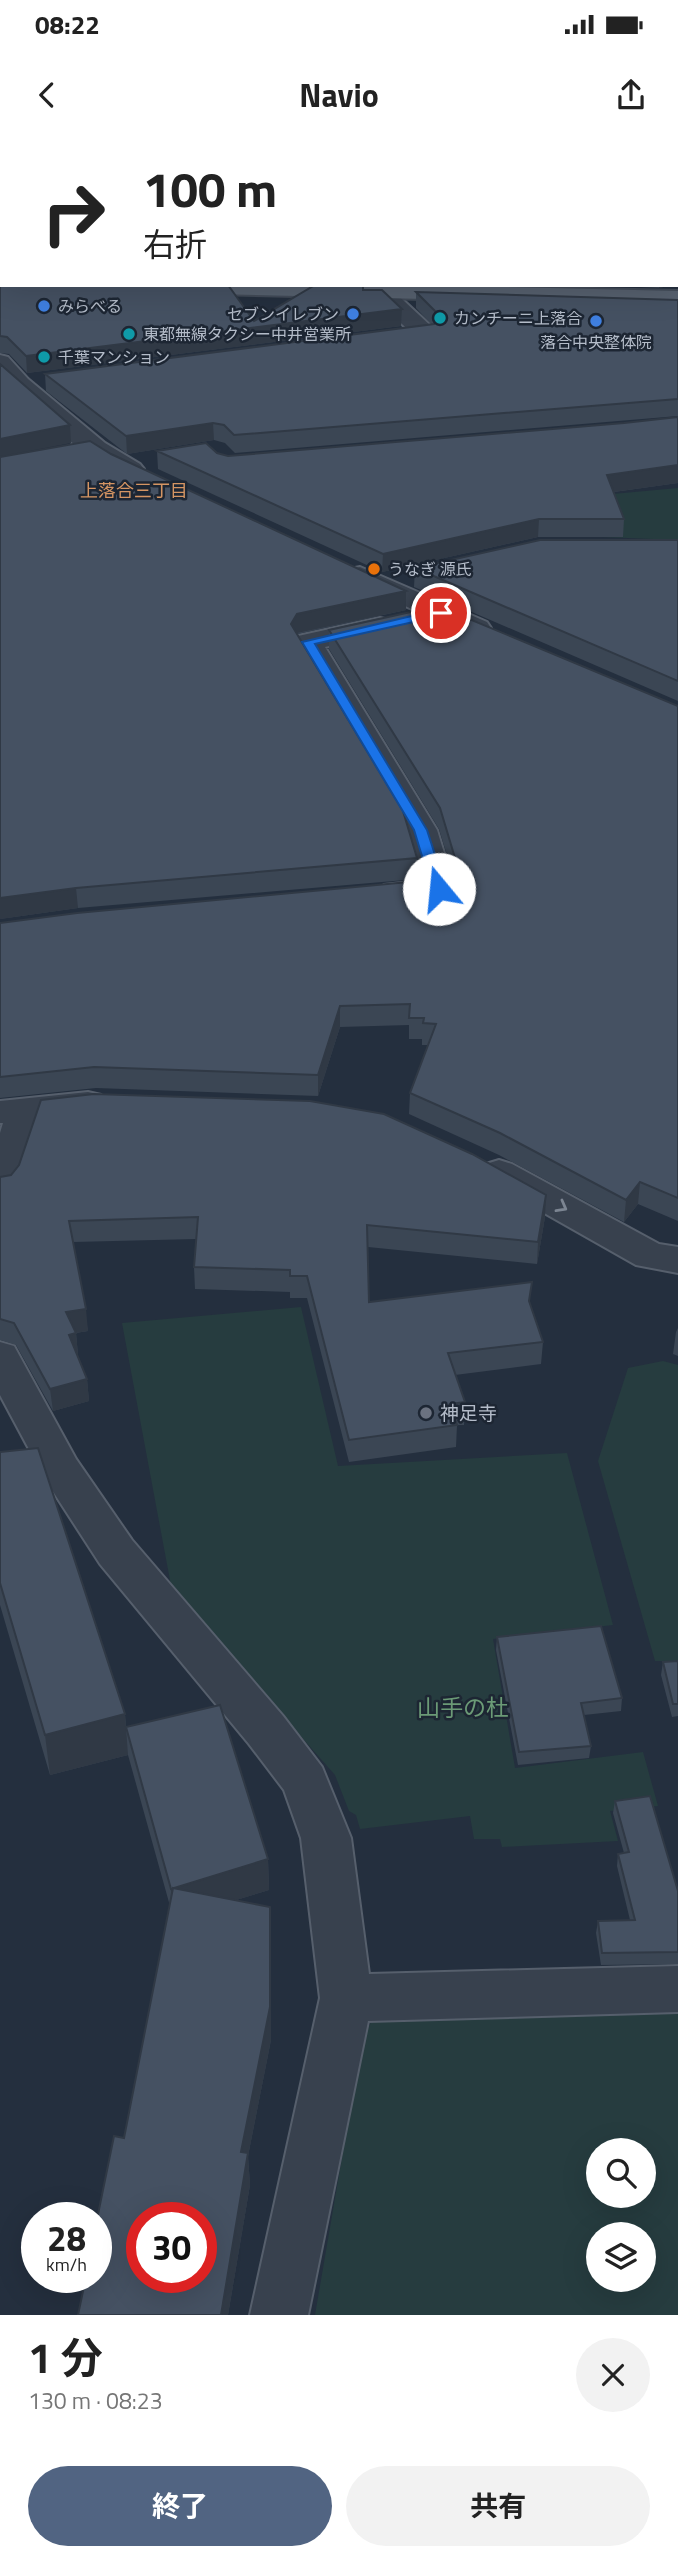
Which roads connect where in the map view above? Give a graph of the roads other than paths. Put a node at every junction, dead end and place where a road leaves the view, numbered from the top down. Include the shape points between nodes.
1 (204, 287) edge
2 (381, 292) junction
3 (678, 298) edge
4 (398, 337) edge
5 (0, 362) edge
6 (96, 448) junction
7 (67, 455) edge
8 (154, 471) edge
9 (331, 562) edge
10 (419, 575) edge
11 (380, 584) junction
12 (441, 613) junction
13 (504, 639) edge
14 (371, 894) edge
15 (123, 1103) edge
16 (13, 1111) edge
17 (473, 1159) edge
18 (0, 1185) edge
19 (678, 1261) edge
20 (0, 1356) edge
21 (678, 1989) edge
22 (346, 1998) junction
23 (279, 2315) edge

1 - 2 main road
2 - 3 main road
2 - 4 street via 425,333
5 - 6 street via 15,394 44,390
6 - 7 street
6 - 8 street via 122,465
9 - 11 street
10 - 11 street
11 - 12 street
12 - 13 street
12 - 14 street via 308,642 421,830 439,889
15 - 16 street
16 - 18 street
17 -> 19 street via 650,1256
20 - 22 street via 42,1470 116,1552 305,1782 326,1838
21 - 22 street
22 - 23 street

